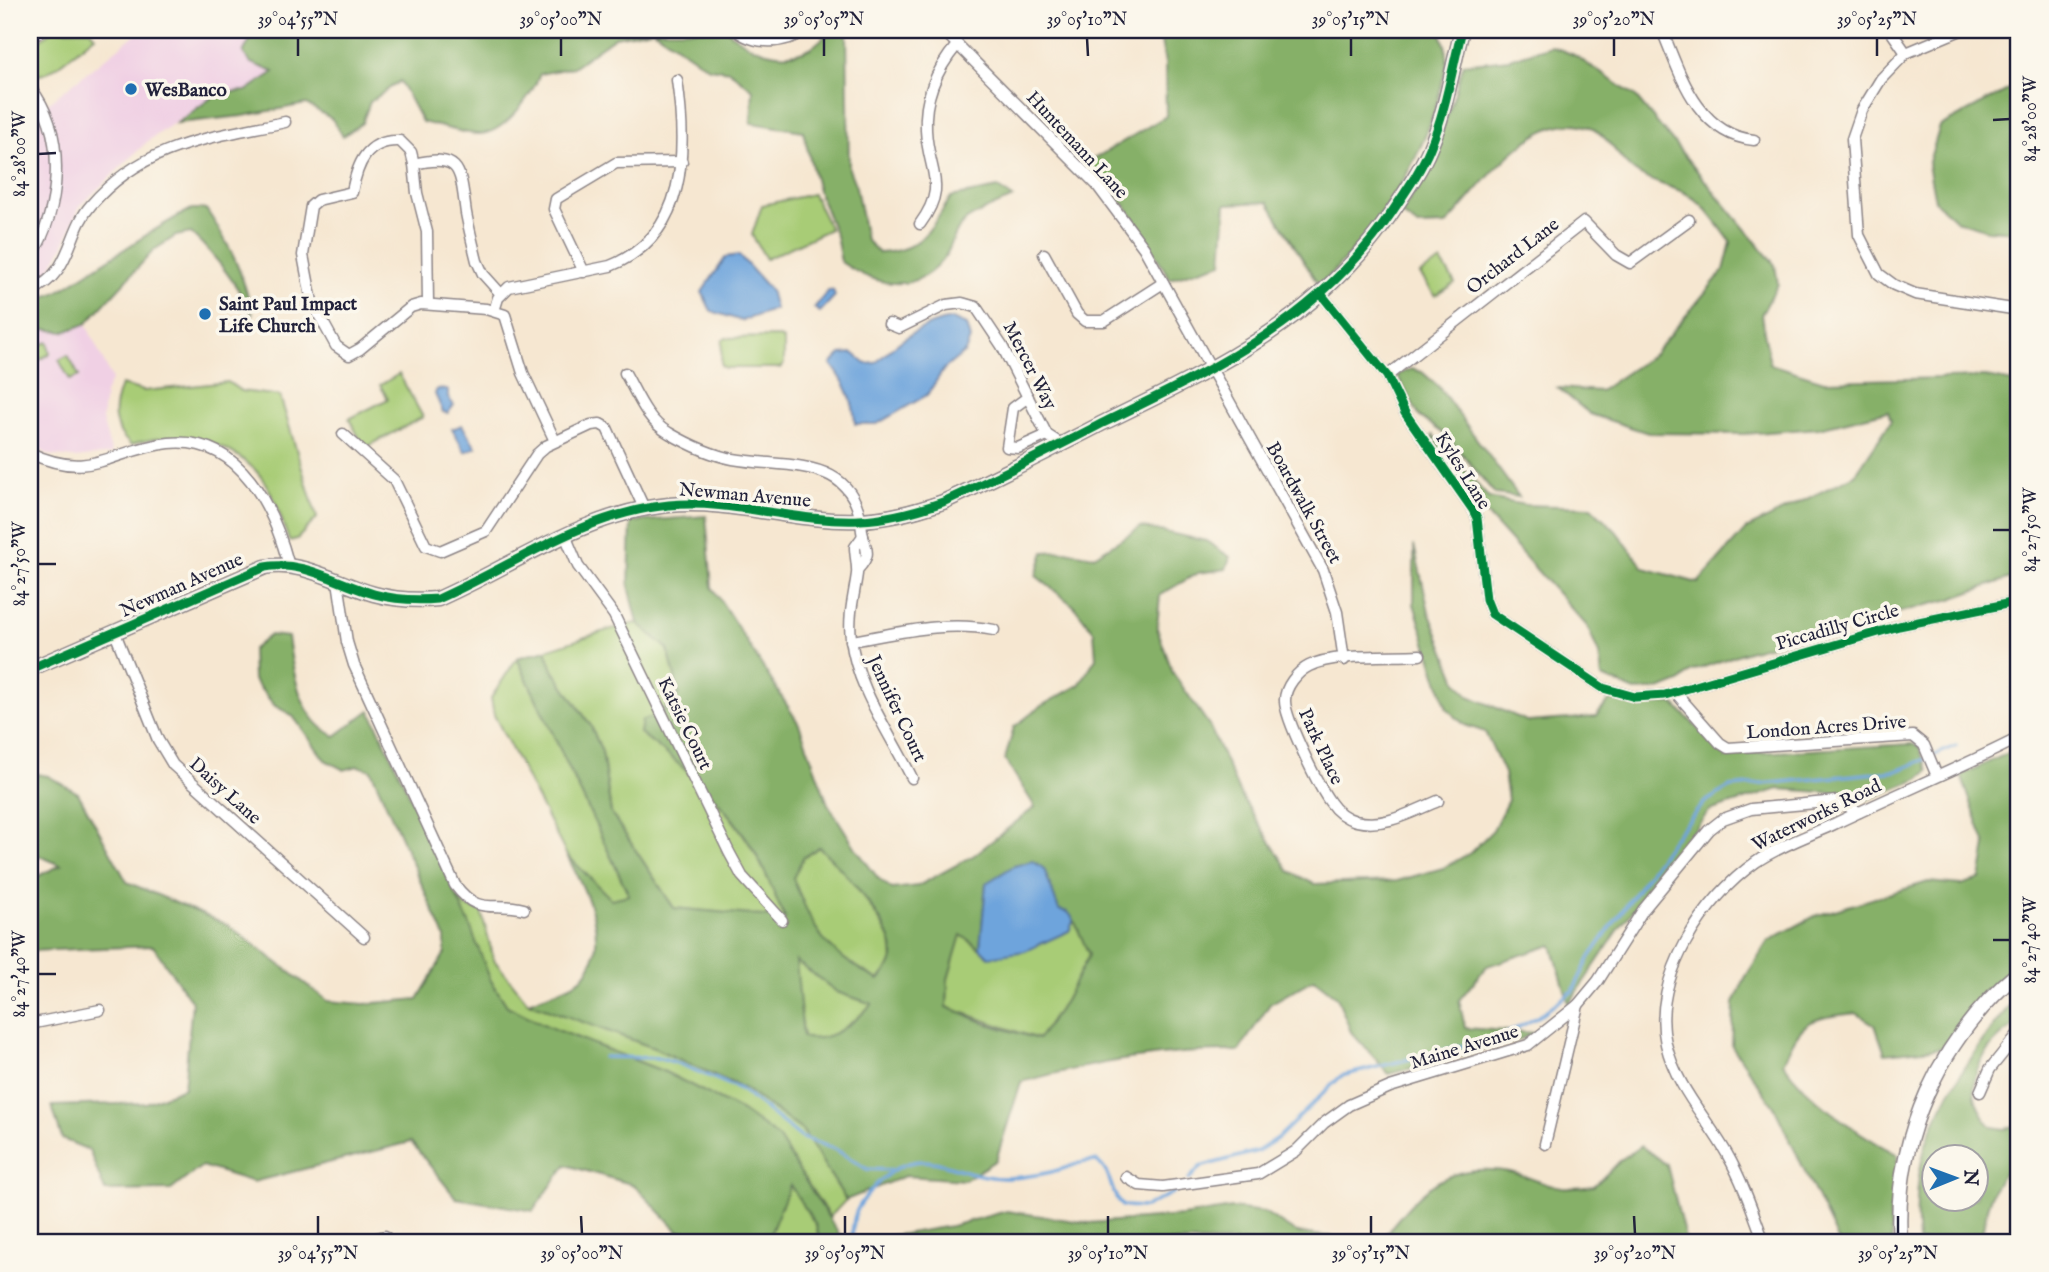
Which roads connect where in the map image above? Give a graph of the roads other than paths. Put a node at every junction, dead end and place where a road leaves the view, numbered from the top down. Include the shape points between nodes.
1 (39, 30) edge
2 (736, 30) edge
3 (804, 30) edge
4 (943, 30) edge
5 (1462, 30) edge
6 (1662, 30) edge
7 (1890, 30) edge
8 (1961, 30) edge
9 (30, 36) edge
10 (957, 45) junction
11 (1906, 53) junction
12 (677, 80) dead end
13 (30, 87) edge
14 (285, 122) dead end
15 (1754, 140) dead end
16 (682, 162) junction
17 (414, 164) junction
18 (1689, 220) dead end
19 (920, 224) dead end
20 (1044, 254) dead end
21 (30, 259) edge
22 (584, 272) junction
23 (1163, 283) junction
24 (30, 291) edge
25 (501, 294) junction
26 (1321, 294) junction
27 (428, 303) junction
28 (2019, 310) edge
29 (494, 311) junction
30 (889, 324) dead end
31 (1210, 370) junction
32 (625, 373) dead end
33 (1387, 376) junction
34 (1028, 397) junction
35 (343, 434) dead end
36 (1047, 435) junction
37 (555, 441) junction
38 (1061, 444) junction
39 (30, 453) edge
40 (644, 508) junction
41 (862, 520) junction
42 (565, 535) junction
43 (289, 566) junction
44 (338, 581) junction
45 (2011, 603) dead end
46 (994, 630) dead end
47 (115, 634) junction
48 (851, 641) junction
49 (1420, 655) dead end
50 (1344, 660) junction
51 (30, 669) edge
52 (1675, 692) junction
53 (2019, 738) edge
54 (1935, 771) junction
55 (912, 778) dead end
56 (1437, 801) dead end
57 (1859, 812) junction
58 (524, 909) dead end
59 (782, 920) dead end
60 (364, 937) dead end
61 (2019, 972) edge
62 (1578, 1005) junction
63 (100, 1010) dead end
64 (30, 1024) edge
65 (2019, 1033) edge
66 (1980, 1092) dead end
67 (1545, 1144) dead end
68 (1126, 1177) dead end
69 (385, 1236) dead end
70 (361, 1242) edge
71 (1764, 1242) edge
72 (1900, 1242) edge

1 - 9 street
2 - 3 street via 768,42
4 - 10 street, Huntemann Lane
5 - 26 street, Newman Avenue via 1423,162 1380,229
6 - 15 street via 1698,107 1729,134
7 - 11 street
8 - 11 street
10 - 19 street via 936,75 927,104 926,130 936,189 934,204
10 - 23 street, Huntemann Lane via 1097,185 1144,248
11 - 28 street via 1881,79 1862,110 1852,139 1859,235 1867,256 1879,274 1915,295
12 - 16 street
13 - 21 street via 53,141 55,176 49,217
14 - 24 street via 173,147 137,165 90,205 56,272
16 - 22 street via 675,199 653,237 626,260
16 - 22 street via 616,163 556,199 554,209
17 - 25 street via 442,159 458,168 477,261
17 - 27 street via 427,232
17 - 27 street via 411,152 400,141 378,145 363,154 352,192 311,206 303,255 305,275 317,313 344,354 354,354 411,307
18 - 33 street, Orchard Lane via 1630,263 1584,222
20 - 23 street via 1084,321 1104,321
22 - 25 street via 539,278 509,286
23 - 31 street, Huntemann Lane
25 - 29 street
26 - 31 street, Newman Avenue via 1277,330
26 - 33 street, Kyles Lane
27 - 29 street
29 - 37 street via 508,320 520,365
30 - 34 street, Mercer Way via 899,328 956,303 976,307
31 - 38 street, Newman Avenue
31 - 50 street, Boardwalk Street via 1323,570 1337,612
32 - 41 street via 652,420 666,432 716,455 820,471 848,488
33 - 52 street, Kyles Lane via 1405,412 1477,518 1486,600 1492,614 1604,688 1635,697
34 - 36 street, Mercer Way
34 - 36 street via 1013,408 1007,447 1018,448
35 - 37 street via 394,480 429,549 440,551 486,531 537,454
36 - 38 street, Mercer Way
37 - 40 street via 591,425 607,428
38 - 41 street, Newman Avenue via 943,502
39 - 43 street via 83,466 169,443 203,447 227,458 255,482 281,536
40 - 41 street, Newman Avenue via 706,505
40 - 42 street, Newman Avenue
41 - 48 street, Jennifer Court via 863,537 855,547 858,569 850,609
42 - 44 street, Newman Avenue via 438,599 398,599
42 - 59 street, Katsie Court via 584,575 614,615 729,852 751,887
43 - 44 street, Newman Avenue
43 - 47 street, Newman Avenue via 251,572
44 - 58 street via 354,665 455,886 476,906
45 - 52 street, Piccadilly Circle via 1899,626
46 - 48 street via 949,625
47 - 51 street, Newman Avenue
47 - 60 street, Daisy Lane via 173,765
48 - 55 street, Jennifer Court via 870,695
49 - 50 street, Park Place
50 - 56 street, Park Place via 1307,667 1285,697 1289,720 1329,802 1346,817 1366,822 1394,820
52 - 54 street, London Acres Drive via 1728,748 1913,736 1924,745
53 - 54 street, Waterworks Road
54 - 57 street, Waterworks Road
57 - 62 street, Maine Avenue via 1837,801 1751,809 1723,819 1643,910
57 - 71 street, Waterworks Road via 1778,849 1739,875 1719,895 1686,944 1669,987 1664,1027 1674,1070 1727,1153
61 - 72 street via 1976,1014 1945,1055 1924,1099 1907,1150 1899,1196
62 - 67 street
62 - 68 street, Maine Avenue via 1528,1045 1390,1087 1349,1105 1296,1151 1258,1174 1146,1186
63 - 64 street
65 - 66 street via 1990,1069
69 - 70 street

